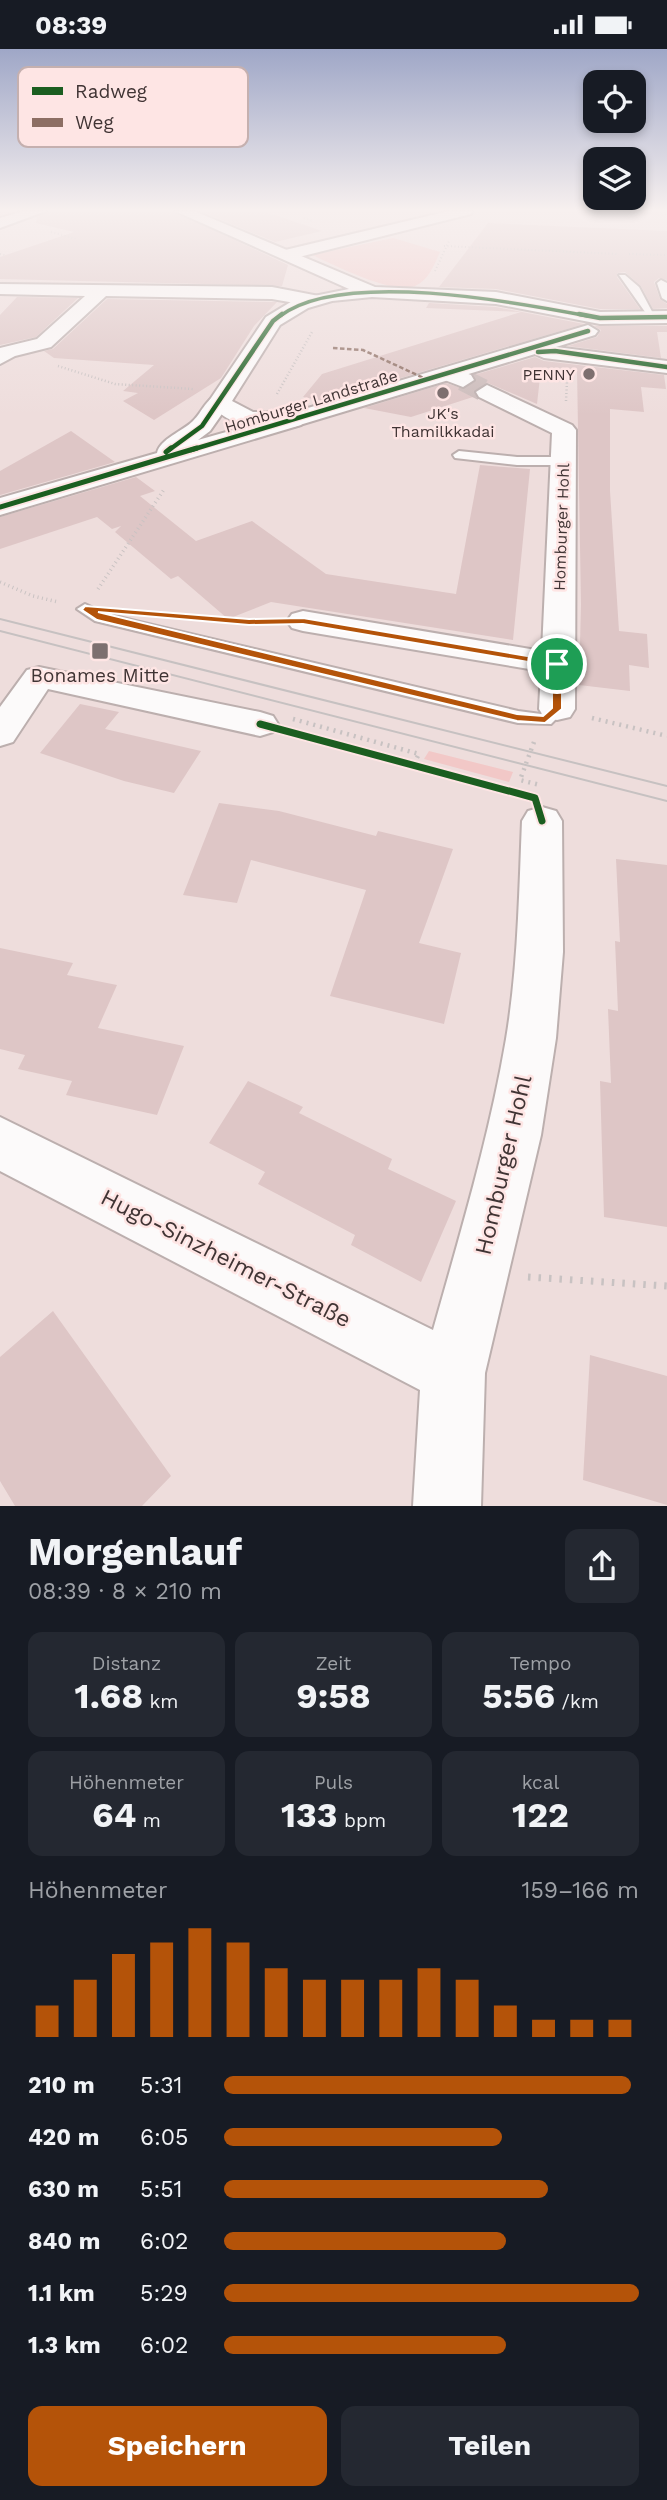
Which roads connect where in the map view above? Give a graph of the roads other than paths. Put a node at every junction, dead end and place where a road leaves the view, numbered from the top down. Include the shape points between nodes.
1 (342, 279) edge
2 (624, 279) edge
3 (661, 283) dead end
4 (0, 289) edge
5 (101, 291) junction
6 (372, 292) junction
7 (667, 299) edge
8 (312, 300) junction
9 (660, 317) edge
10 (586, 323) junction
11 (524, 352) junction
12 (7, 354) edge
13 (667, 366) edge
14 (467, 382) junction
15 (210, 396) junction
16 (293, 420) junction
17 (459, 455) dead end
18 (563, 461) junction
19 (145, 464) junction
20 (0, 507) edge
21 (85, 608) road end
22 (303, 621) road end
23 (557, 664) junction
24 (557, 709) joint
25 (260, 724) dead end
26 (0, 734) edge
27 (540, 806) road end
28 (0, 1143) edge
29 (453, 1373) junction
30 (447, 1506) edge

1 - 6 street
2 - 9 lane
3 - 7 lane
4 - 5 street
5 - 8 street via 272,293
5 - 12 street via 44,344
6 - 8 street
6 - 10 street via 496,298
8 - 15 street via 273,321
9 - 10 street, Homburger Landstraße
10 - 11 street, Homburger Landstraße
10 - 13 street via 603,346
11 - 13 street via 555,351
11 - 14 street, Homburger Landstraße
14 - 16 street, Homburger Landstraße
14 - 18 street, Homburger Hohl via 564,430
15 - 16 street via 245,417
15 - 19 street via 202,426
16 - 19 street, Homburger Landstraße
17 - 18 lane
18 - 23 street, Homburger Hohl
19 - 20 street, Homburger Landstraße
21 - 24 lane via 101,618 487,710 545,720
22 - 23 street
23 - 24 street, Homburger Hohl
25 - 26 street via 39,677
27 - 29 street, Homburger Hohl via 540,952 531,1038 514,1135
28 - 29 street, Hugo-Sinzheimer-Straße
29 - 30 street, Homburger Hohl

